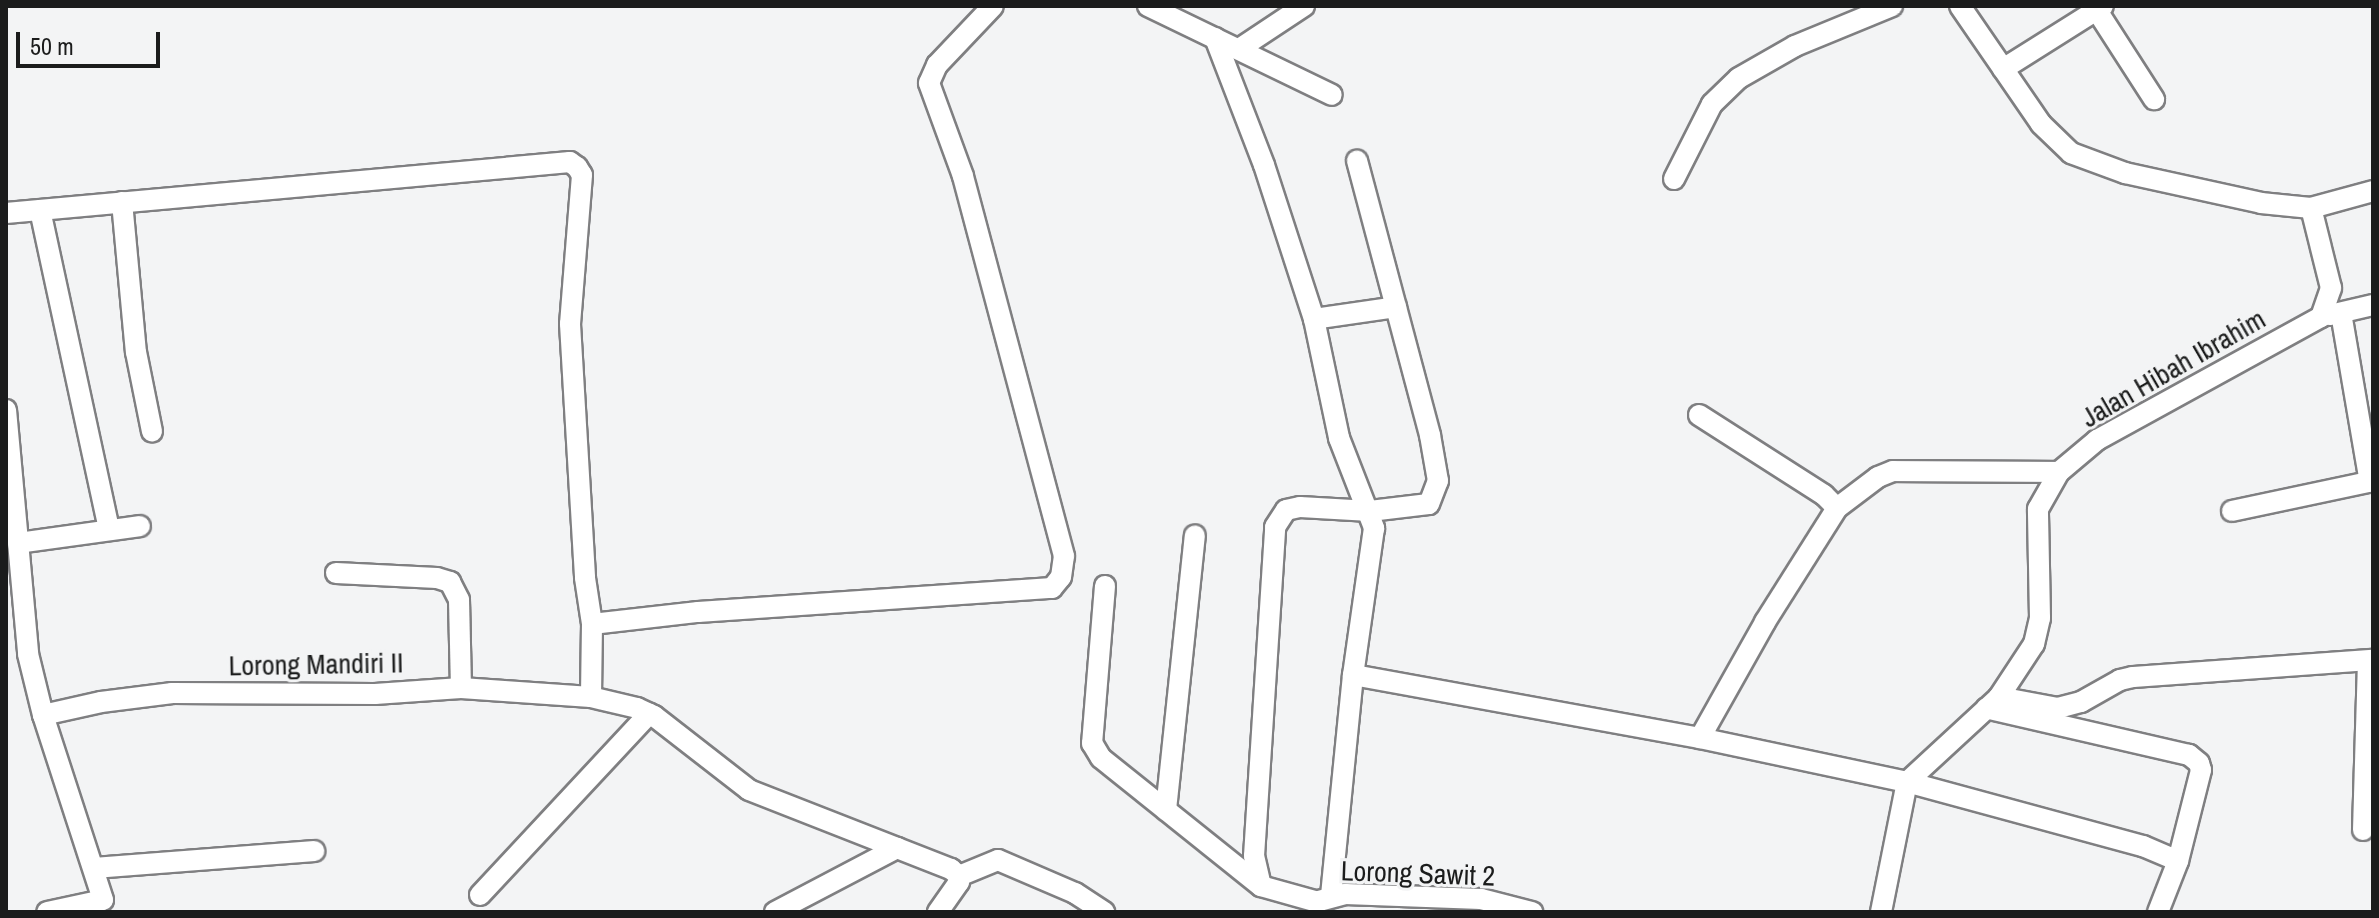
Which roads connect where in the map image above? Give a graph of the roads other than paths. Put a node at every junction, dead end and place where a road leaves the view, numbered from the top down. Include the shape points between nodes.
1 (993, 6) edge
2 (1148, 6) edge
3 (1304, 6) edge
4 (1892, 6) edge
5 (1960, 6) edge
6 (2098, 7) edge
7 (1215, 38) junction
8 (1239, 49) junction
9 (2003, 69) junction
10 (1332, 95) dead end
11 (2154, 99) dead end
12 (1357, 161) dead end
13 (1674, 179) dead end
14 (2373, 191) edge
15 (122, 202) junction
16 (2311, 208) junction
17 (40, 210) junction
18 (6, 213) edge
19 (2373, 305) edge
20 (1396, 307) junction
21 (2331, 315) junction
22 (1314, 319) junction
23 (6, 410) edge
24 (1699, 415) dead end
25 (152, 431) dead end
26 (7, 434) edge
27 (2059, 472) junction
28 (2372, 481) edge
29 (1837, 508) junction
30 (1370, 511) junction
31 (2232, 511) dead end
32 (140, 526) dead end
33 (109, 528) junction
34 (1195, 536) dead end
35 (18, 543) junction
36 (336, 573) dead end
37 (1105, 586) dead end
38 (592, 624) junction
39 (2371, 661) edge
40 (1353, 675) junction
41 (461, 688) junction
42 (591, 697) junction
43 (1993, 702) junction
44 (649, 714) junction
45 (43, 715) junction
46 (1700, 738) junction
47 (1907, 782) junction
48 (1166, 810) junction
49 (2363, 830) dead end
50 (897, 848) junction
51 (314, 851) dead end
52 (2178, 861) junction
53 (94, 868) junction
54 (959, 876) junction
55 (1261, 886) junction
56 (480, 895) dead end
57 (1318, 903) edge
58 (47, 912) edge
59 (775, 912) edge
60 (938, 912) edge
61 (1104, 912) edge
62 (1532, 912) edge
63 (1881, 912) edge
64 (2158, 912) edge

1 - 38 street via 937,65 929,83 963,176 1064,556 1061,577 1052,588
2 - 7 street
3 - 8 street
4 - 13 street via 1795,46 1739,78 1712,104
5 - 9 street
6 - 9 street
6 - 11 street
7 - 8 street
7 - 22 street via 1264,165
8 - 10 street
9 - 16 street via 2041,124 2071,153 2125,173 2261,203
12 - 20 street
14 - 16 street
15 - 17 street
15 - 25 street via 136,352
15 - 38 street via 570,162 577,167 582,175 570,324
16 - 21 street via 2331,288
17 - 18 street
17 - 33 street
19 - 21 street, Jalan Hibah Ibrahim
20 - 22 street
20 - 30 street via 1438,481 1429,504
21 - 27 street, Jalan Hibah Ibrahim via 2097,440
21 - 28 street
22 - 30 street via 1339,438
23 - 26 street
24 - 29 street
26 - 35 street
27 - 29 street via 1893,471
27 - 43 street, Jalan Hibah Ibrahim via 2038,509 2040,618 2034,644
28 - 31 street
29 - 46 street
30 - 40 street via 1374,528
30 - 55 street via 1300,507 1286,510 1275,527 1254,856
32 - 33 street
33 - 35 street
34 - 48 street
35 - 45 street via 28,654
36 - 41 street via 450,582 459,600
37 - 48 street via 1092,743 1101,758
38 - 42 street
39 - 43 street via 2133,677 2058,708
39 - 49 street
40 - 46 street
40 - 57 street
41 - 42 street, Lorong Mandiri II
41 - 45 street, Lorong Mandiri II via 375,694 172,693
42 - 44 street, Lorong Mandiri II
43 - 47 street, Jalan Hibah Ibrahim
43 - 52 street via 2189,755 2199,763
44 - 50 street, Lorong Mandiri II via 738,784
44 - 56 street
45 - 53 street
46 - 47 street
47 - 52 street via 2143,846
47 - 63 street
48 - 55 street
50 - 54 street, Lorong Mandiri II
50 - 59 street
51 - 53 street
52 - 64 street
53 - 58 street via 103,900
54 - 60 street via 957,889
54 - 61 street via 998,860 1075,893
55 - 57 street, Lorong Sawit 2
57 - 62 street, Lorong Sawit 2 via 1481,899

